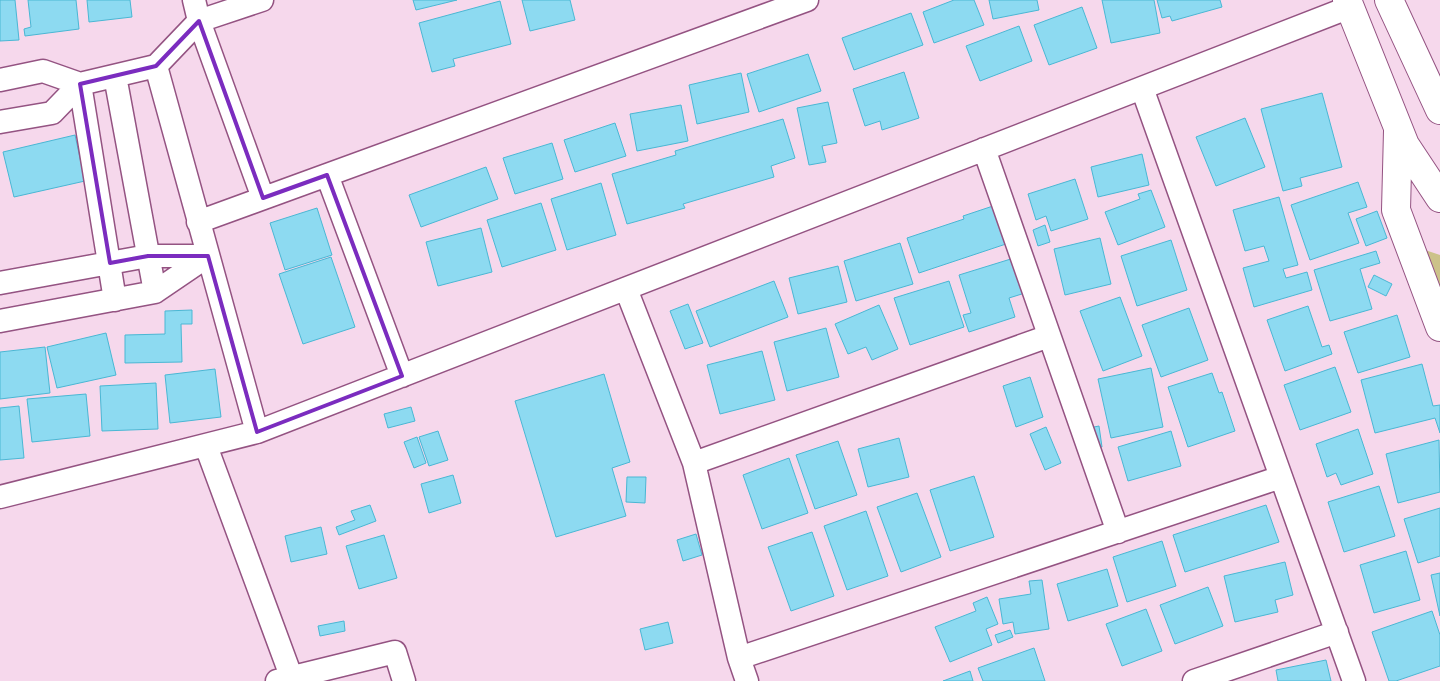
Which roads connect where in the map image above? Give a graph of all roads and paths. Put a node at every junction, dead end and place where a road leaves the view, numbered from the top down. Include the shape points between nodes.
1 (262, 0) edge
2 (807, 0) edge
3 (1388, 0) edge
4 (1349, 4) edge
5 (197, 11) edge
6 (156, 66) junction
7 (115, 76) junction
8 (0, 80) edge
9 (80, 84) junction
10 (1142, 88) junction
11 (1440, 110) edge
12 (0, 122) edge
13 (1398, 128) junction
14 (984, 149) junction
15 (327, 175) junction
16 (263, 198) junction
17 (1440, 198) edge
18 (198, 222) junction
19 (148, 256) junction
20 (208, 256) junction
21 (110, 263) junction
22 (0, 284) edge
23 (626, 289) junction
24 (155, 292) junction
25 (115, 300) junction
26 (0, 321) edge
27 (1440, 327) edge
28 (1049, 336) junction
29 (402, 376) junction
30 (257, 432) junction
31 (206, 446) junction
32 (694, 463) junction
33 (1281, 477) junction
34 (0, 497) edge
35 (1118, 532) junction
36 (1337, 632) junction
37 (739, 658) junction
38 (283, 679) edge
39 (404, 681) edge
40 (747, 681) edge
41 (1194, 681) edge
42 (1354, 681) edge

1 - 5 street
2 - 15 street
3 - 11 street
4 - 10 street
4 - 13 street
5 - 6 street
5 - 16 street
6 - 7 street
6 - 18 street
7 - 9 street
7 - 19 street
8 - 9 street via 43,71
9 - 12 street via 52,113
9 - 21 street
10 - 14 street
10 - 33 street
13 - 17 street via 1405,145
13 - 27 street via 1396,210
14 - 23 street
14 - 28 street
15 - 16 street
15 - 29 street
16 - 18 street
18 - 20 street
19 - 20 street
19 - 21 street
19 - 24 street
20 - 24 street
20 - 30 street
21 - 22 street
21 - 25 street
23 - 29 street
23 - 32 street
24 - 25 street
25 - 26 street
28 - 32 street
28 - 35 street
29 - 30 street
30 - 31 street
31 - 34 street
31 - 38 street
32 - 37 street
33 - 35 street
33 - 36 street
35 - 37 street
36 - 41 street
36 - 42 street
37 - 40 street
38 - 39 street via 395,652

